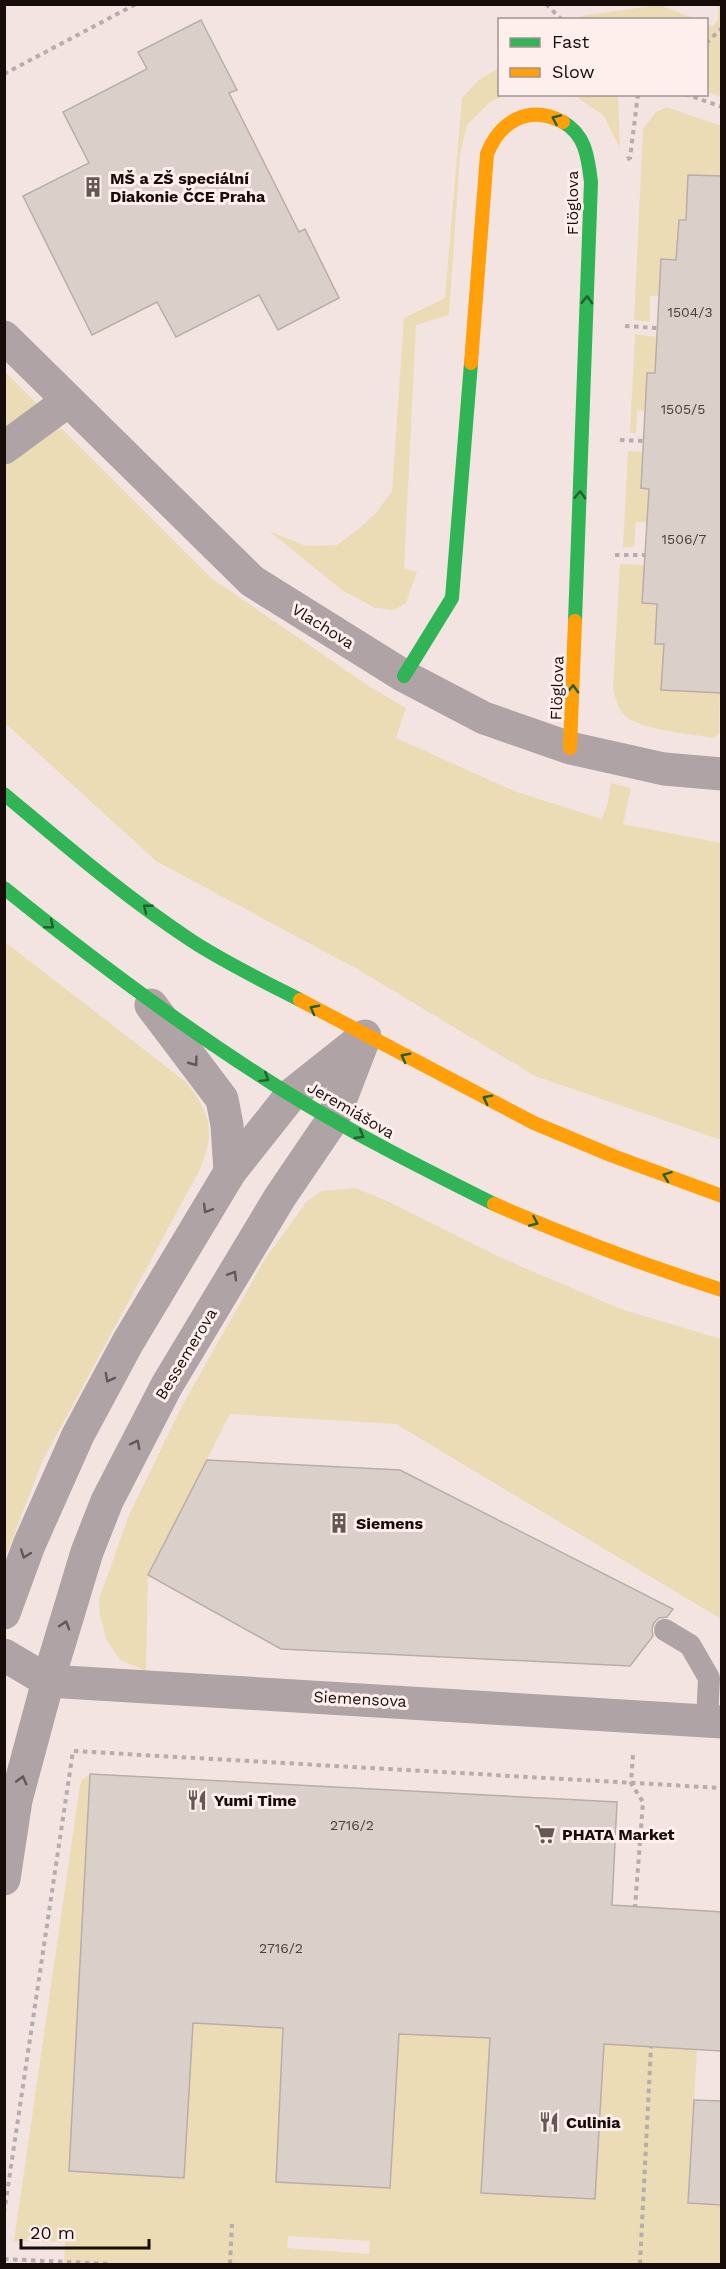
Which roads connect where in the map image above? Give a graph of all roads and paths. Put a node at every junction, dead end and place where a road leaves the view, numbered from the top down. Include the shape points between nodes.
1 (136, 4) edge
2 (546, 4) edge
3 (560, 18) edge
4 (722, 28) edge
5 (708, 41) edge
6 (4, 74) edge
7 (691, 96) edge
8 (722, 107) edge
9 (622, 326) dead end
10 (657, 328) dead end
11 (4, 337) edge
12 (68, 401) junction
13 (626, 440) dead end
14 (644, 441) dead end
15 (4, 448) edge
16 (611, 555) dead end
17 (645, 555) dead end
18 (404, 676) junction
19 (570, 748) junction
20 (722, 774) edge
21 (4, 794) edge
22 (4, 888) edge
23 (146, 999) junction
24 (365, 1036) junction
25 (291, 1095) junction
26 (333, 1119) junction
27 (230, 1172) junction
28 (722, 1196) edge
29 (722, 1290) edge
30 (4, 1613) edge
31 (665, 1630) dead end
32 (4, 1655) edge
33 (48, 1681) junction
34 (714, 1721) edge
35 (633, 1749) dead end
36 (631, 1783) junction
37 (722, 1788) edge
38 (4, 1879) edge
39 (635, 1907) dead end
40 (651, 2046) dead end
41 (4, 2213) edge
42 (232, 2224) dead end
43 (4, 2259) edge
44 (111, 2265) edge
45 (230, 2265) edge
46 (640, 2265) edge

1 - 6 path
2 - 3 path
4 - 5 path
7 - 8 path
9 - 10 path
11 - 12 street, Vlachova
12 - 15 street
12 - 18 street, Vlachova via 252,581
13 - 14 path
16 - 17 path
18 - 19 street, Vlachova via 484,718
19 -> 18 main road, Flöglova via 591,182 582,140 573,128 546,115 509,123 492,140 487,154 452,598
19 - 20 street, Vlachova via 664,769
24 -> 21 main road via 191,941
22 -> 23 main road, Jeremiášova
23 -> 25 main road, Jeremiášova
23 -> 27 street via 222,1099
24 - 25 street
24 - 26 street, Bessemerova
28 -> 24 main road via 534,1123
25 - 26 main road, Jeremiášova
25 - 27 street
26 -> 29 main road, Jeremiášova via 425,1171 502,1208 580,1241
33 -> 26 street, Bessemerova via 87,1552 134,1447 167,1384 280,1197
27 -> 30 street via 128,1342 78,1435 29,1545
31 - 34 lane via 690,1644 709,1678
32 - 33 street, Siemensova
33 - 34 street, Siemensova
38 -> 33 street, Bessemerova via 16,1800
35 - 36 path
36 - 37 path
36 - 39 path via 643,1802
36 - 41 path via 73,1751
40 - 46 path
42 - 45 path
43 - 44 path

